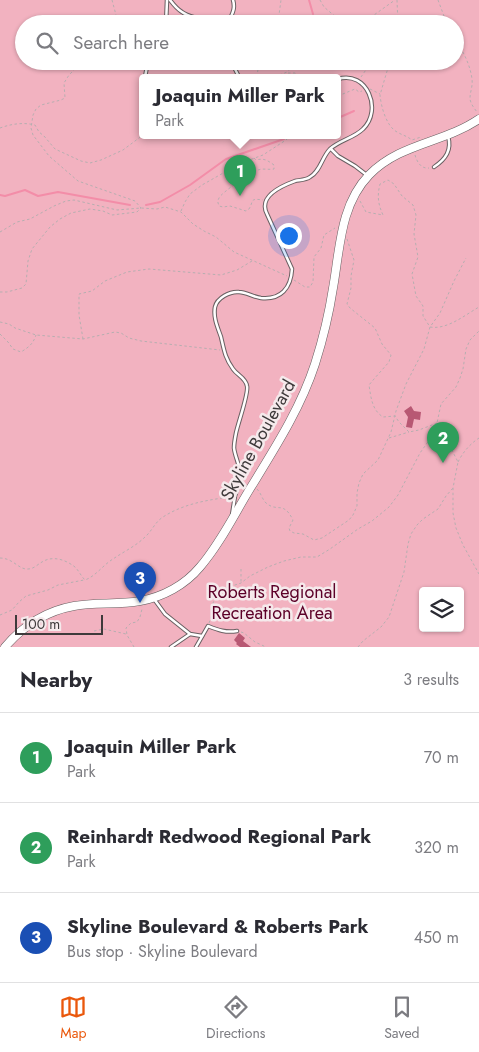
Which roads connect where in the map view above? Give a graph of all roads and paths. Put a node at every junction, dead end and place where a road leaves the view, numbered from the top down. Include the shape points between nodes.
1 (112, 0) edge
2 (168, 0) edge
3 (233, 0) edge
4 (281, 0) edge
5 (320, 0) edge
6 (396, 0) edge
7 (438, 0) edge
8 (116, 15) edge
9 (167, 15) edge
10 (188, 15) edge
11 (233, 15) edge
12 (279, 15) edge
13 (333, 15) edge
14 (374, 15) edge
15 (397, 15) edge
16 (444, 15) edge
17 (464, 53) edge
18 (74, 70) edge
19 (289, 70) edge
20 (366, 70) edge
21 (387, 70) edge
22 (287, 72) junction
23 (282, 74) edge
24 (296, 74) edge
25 (341, 79) edge
26 (359, 81) junction
27 (367, 90) junction
28 (341, 95) edge
29 (380, 95) junction
30 (479, 120) edge
31 (32, 124) junction
32 (0, 128) edge
33 (447, 134) junction
34 (139, 138) edge
35 (287, 139) edge
36 (423, 143) junction
37 (331, 149) junction
38 (414, 153) dead end
39 (254, 158) junction
40 (434, 167) joint
41 (368, 176) junction
42 (357, 190) junction
43 (266, 201) junction
44 (141, 208) junction
45 (181, 212) junction
46 (343, 226) junction
47 (0, 232) edge
48 (466, 258) dead end
49 (252, 261) junction
50 (292, 278) junction
51 (0, 292) edge
52 (479, 307) edge
53 (0, 322) edge
54 (430, 327) junction
55 (479, 331) edge
56 (0, 334) edge
57 (36, 335) junction
58 (83, 339) junction
59 (223, 350) junction
60 (396, 416) junction
61 (437, 423) junction
62 (409, 432) junction
63 (388, 438) junction
64 (479, 438) edge
65 (458, 462) junction
66 (253, 485) junction
67 (453, 488) junction
68 (235, 496) junction
69 (230, 521) junction
70 (0, 558) edge
71 (241, 569) dead end
72 (479, 574) edge
73 (85, 580) junction
74 (241, 583) junction
75 (152, 597) junction
76 (140, 601) junction
77 (0, 615) edge
78 (208, 626) junction
79 (94, 630) dead end
80 (237, 631) joint
81 (126, 634) junction
82 (190, 634) junction
83 (202, 636) junction
84 (4, 647) edge
85 (134, 647) edge
86 (171, 647) edge
87 (196, 647) edge
88 (266, 647) edge
89 (358, 647) edge

1 - 8 path
2 - 9 lane
2 - 10 lane
3 - 11 lane
4 - 12 path
5 - 13 path
6 - 14 path
6 - 15 path
7 - 16 path
17 - 30 path via 472,81 471,103
18 - 31 path via 64,83 64,98 36,109
19 - 22 path
20 - 26 path
21 - 29 path
22 - 23 path
22 - 24 path
25 - 26 lane
26 - 27 lane
27 - 28 path
27 - 29 path via 372,89
27 - 37 lane via 372,107 367,124
29 - 36 path via 392,128 412,140 421,137
30 - 33 main road, Skyline Boulevard
31 - 32 path
31 - 34 path via 55,149 81,161 101,160
31 - 44 path via 33,135 49,156 78,180 135,201
33 - 36 main road, Skyline Boulevard
33 - 40 lane via 450,145 447,156
35 - 39 path
36 - 41 main road, Skyline Boulevard via 391,157
37 - 41 lane
37 - 43 lane via 311,177 283,186 270,194
38 - 40 path via 419,164 426,168
39 - 43 path via 267,160 274,168 256,170 237,183 220,196 219,206 246,211 252,201
39 - 45 path via 202,185 190,194
41 - 42 main road, Skyline Boulevard
42 - 46 main road, Skyline Boulevard
42 - 54 path via 366,212 383,215 378,194 380,184 388,180 413,205 418,257 412,274 416,296
43 - 50 lane via 267,214 292,269
44 - 45 path via 165,207
44 - 47 path via 117,210 66,201
44 - 51 path via 137,212 112,215 90,210 60,218 32,249 26,284 22,288
45 - 49 path via 204,232
46 - 50 path via 324,235 321,248 314,257 310,287
46 - 60 path via 354,260 347,304 375,328 382,344 392,355 369,385 373,405 383,417
46 - 66 main road, Skyline Boulevard via 330,306 314,365 290,422
48 - 54 path
49 - 50 path
49 - 58 path via 221,275 148,269 106,280 92,291 79,294
50 - 59 lane via 284,292 278,295 260,298 237,291 219,300 215,315
52 - 54 path via 446,326
53 - 57 path
54 - 60 path via 424,350 406,384
55 - 61 path via 470,340 460,378 441,404
56 - 57 path via 13,349 21,352 33,343
57 - 58 path
58 - 59 path via 115,332 141,341
59 - 68 lane via 248,388 234,443 241,477
60 - 62 path
60 - 63 path
61 - 62 path
61 - 65 path
61 - 74 path via 398,494 382,513 317,556 284,561
62 - 63 path
63 - 66 path via 378,460 363,474 353,515 318,540 290,531 293,520 288,510 269,505
64 - 65 path
65 - 67 path
66 - 69 main road, Skyline Boulevard
67 - 72 path via 456,528
67 - 89 path via 438,509 423,519 411,534 404,572 389,617
68 - 69 lane
68 - 73 path via 194,503 164,517 146,537
69 - 75 main road, Skyline Boulevard via 208,557 193,574 178,586
70 - 73 path via 28,569 57,558 73,566
71 - 74 path
73 - 77 path via 26,596 12,610
74 - 78 path via 229,586 216,596
75 - 76 main road, Skyline Boulevard
75 - 82 lane via 165,614
76 - 81 path via 140,617 126,628
76 - 84 main road, Skyline Boulevard via 82,605 56,611 26,626
78 - 80 lane via 228,632
78 - 83 lane
79 - 81 path
80 - 88 path
81 - 85 path
82 - 83 lane
82 - 86 lane
83 - 87 lane

